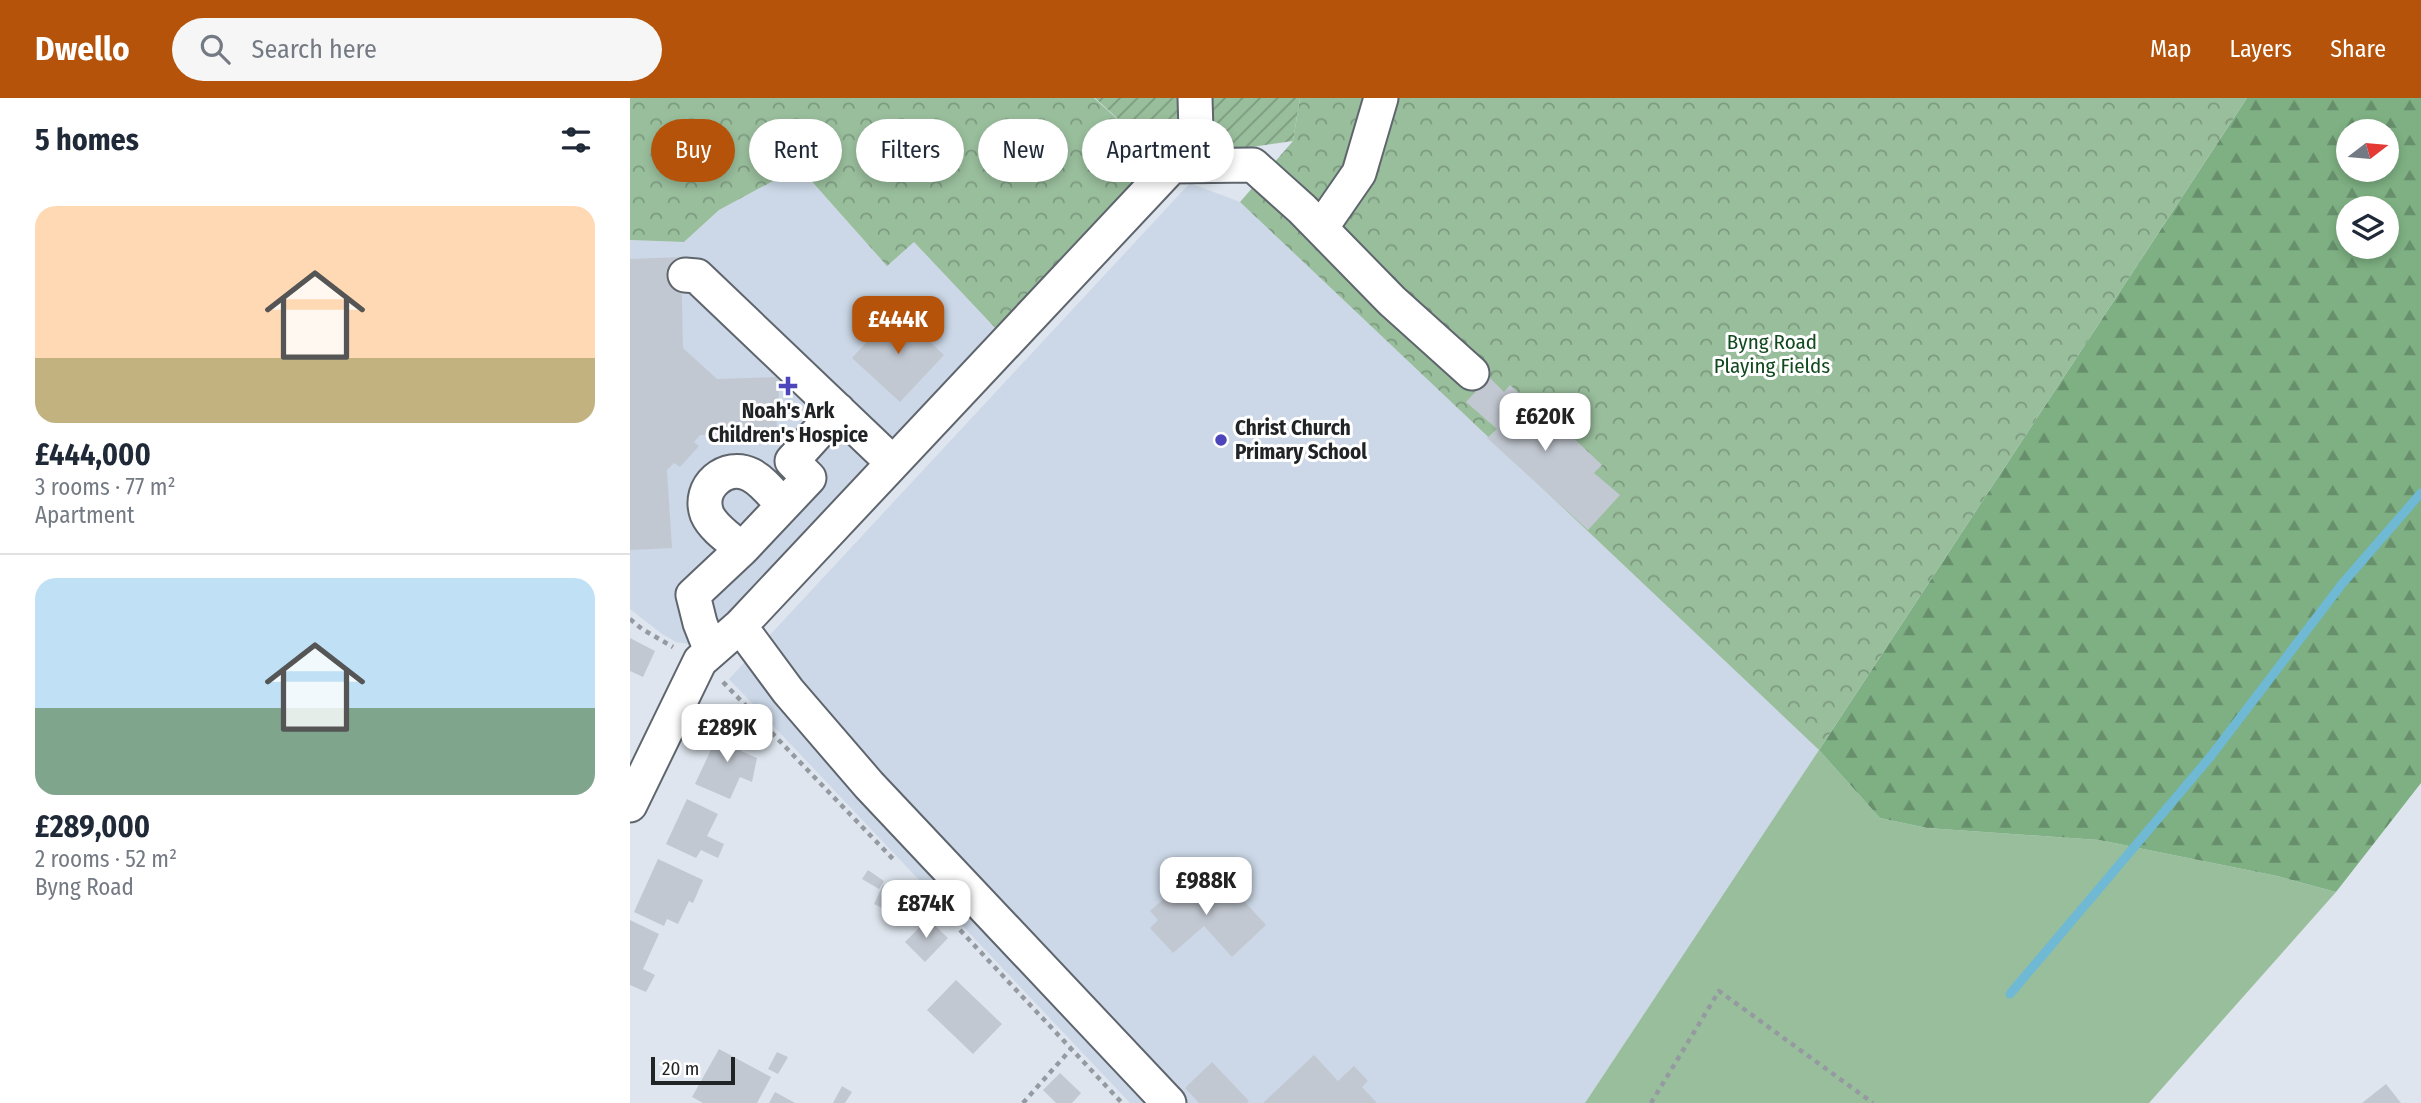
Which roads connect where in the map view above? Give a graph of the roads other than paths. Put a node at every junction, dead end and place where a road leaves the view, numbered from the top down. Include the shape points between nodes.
1 (1195, 98) edge
2 (1381, 98) edge
3 (1196, 119) edge
4 (1234, 165) edge
5 (1157, 182) edge
6 (1321, 228) junction
7 (685, 275) dead end
8 (1472, 373) dead end
9 (838, 410) junction
10 (893, 463) junction
11 (783, 505) junction
12 (741, 549) junction
13 (740, 626) junction
14 (705, 656) junction
15 (630, 805) edge
16 (1169, 1103) edge

1 - 3 street
2 - 6 street via 1359,173
4 - 6 street via 1253,165
5 - 10 street
6 - 8 street
7 - 9 street via 697,276
9 - 10 street
9 - 11 street via 792,461 809,478
10 - 13 street
11 - 12 street
11 - 12 street via 754,476 741,471 720,475 704,503 715,526
12 - 14 street via 694,595
13 - 14 street
13 - 16 street via 789,691 1083,1037
14 - 15 street

